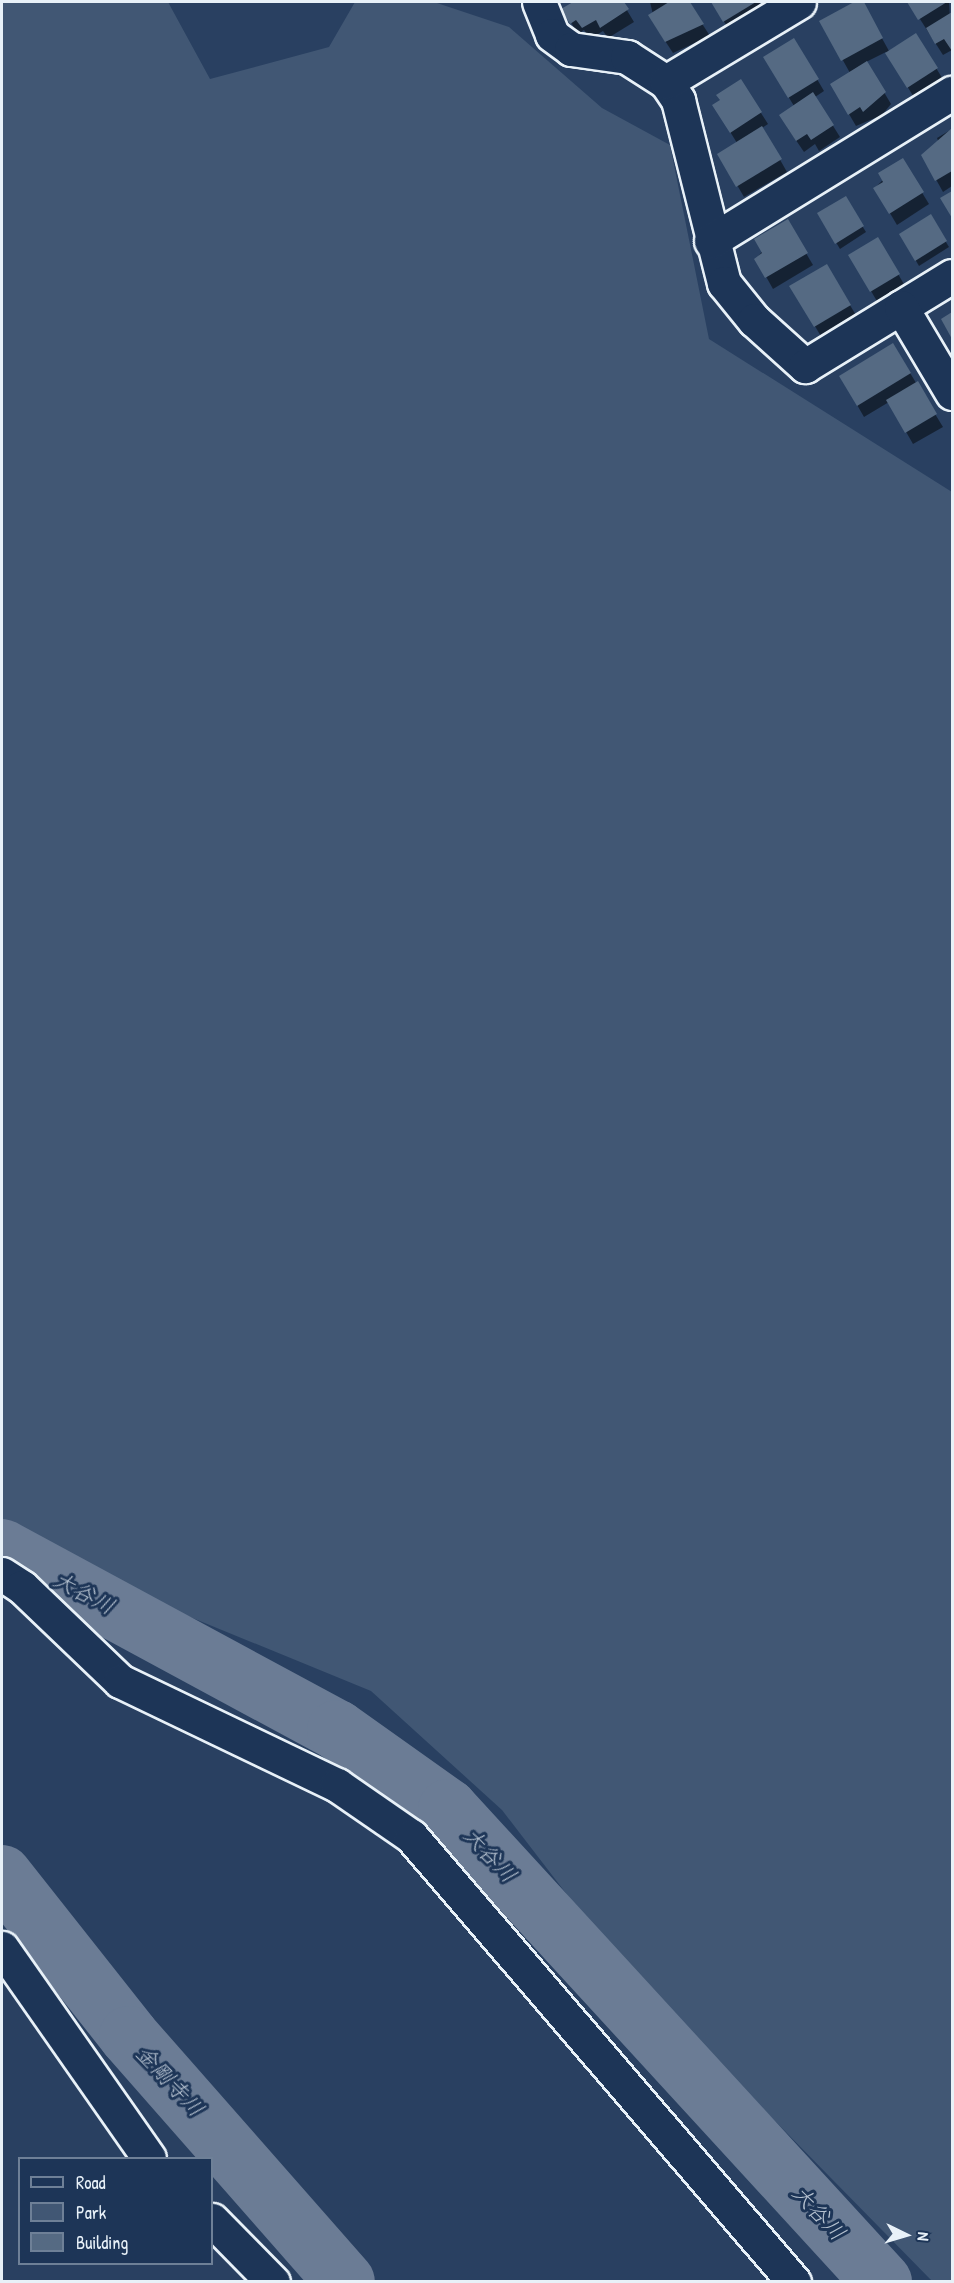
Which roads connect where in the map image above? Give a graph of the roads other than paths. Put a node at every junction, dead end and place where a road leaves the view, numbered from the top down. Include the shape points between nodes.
1 (539, 2) edge
2 (799, 2) edge
3 (666, 82) junction
4 (952, 93) edge
5 (711, 241) junction
6 (952, 276) edge
7 (901, 307) junction
8 (952, 393) edge
9 (2, 1575) edge
10 (2, 1948) edge
11 (148, 2157) edge
12 (213, 2221) edge
13 (273, 2282) edge
14 (794, 2282) edge

1 - 3 street via 552,34 571,49 627,57
2 - 3 street
3 - 5 street via 678,100
4 - 5 street
5 - 7 street via 724,283 754,320 806,366
6 - 7 street
7 - 8 street
9 - 14 street via 22,1587 120,1681 336,1785 411,1836
10 - 11 street
12 - 13 street

